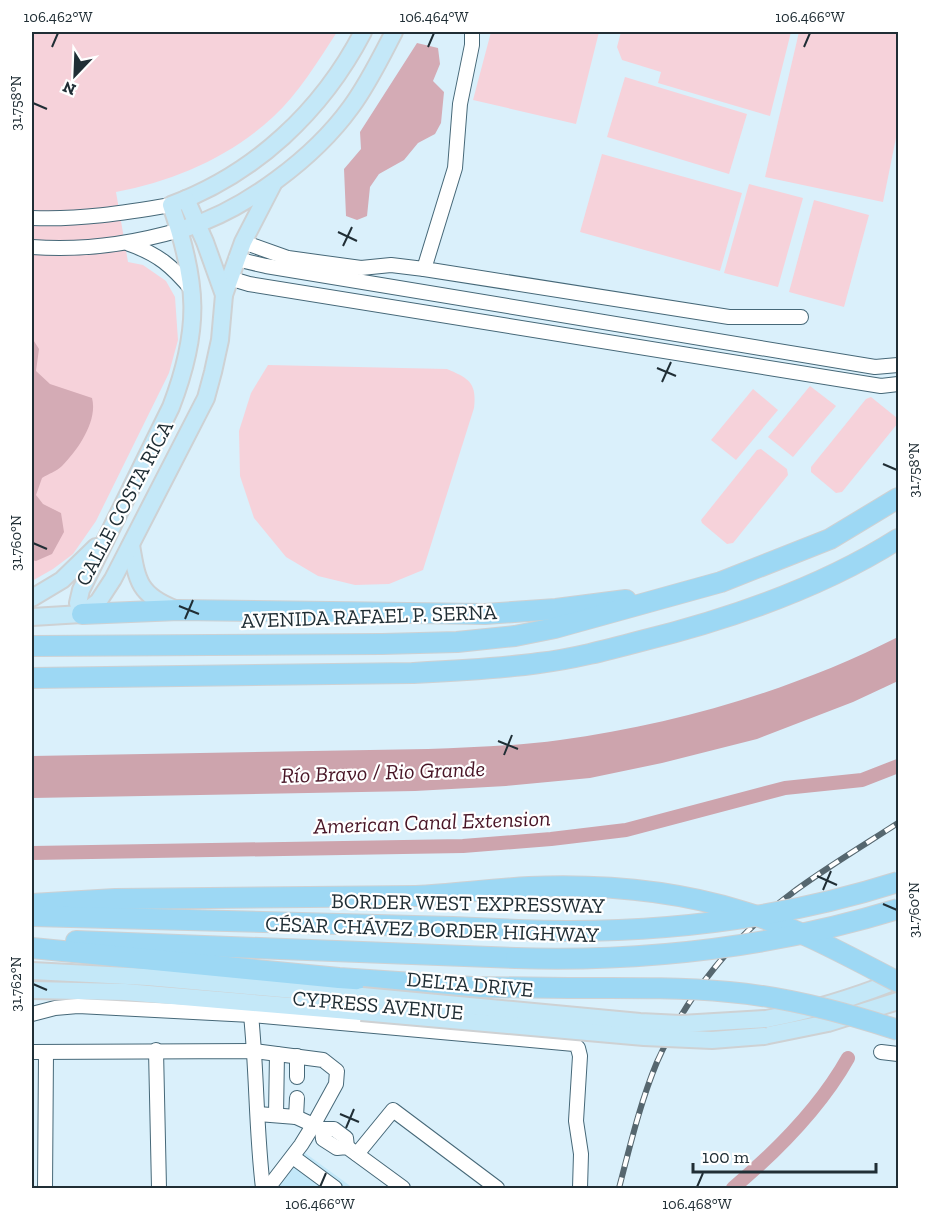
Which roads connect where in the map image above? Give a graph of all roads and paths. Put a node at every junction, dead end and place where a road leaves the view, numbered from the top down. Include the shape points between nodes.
1 (363, 32) edge
2 (394, 32) edge
3 (472, 32) edge
4 (274, 183) junction
5 (178, 202) junction
6 (32, 218) edge
7 (196, 225) junction
8 (180, 230) junction
9 (243, 242) junction
10 (127, 243) junction
11 (32, 247) edge
12 (236, 259) junction
13 (266, 266) junction
14 (424, 269) junction
15 (298, 272) junction
16 (229, 278) junction
17 (262, 286) junction
18 (193, 291) junction
19 (294, 291) junction
20 (224, 296) junction
21 (801, 317) dead end
22 (582, 319) junction
23 (570, 335) junction
24 (898, 365) edge
25 (898, 384) edge
26 (898, 498) edge
27 (109, 533) junction
28 (898, 539) edge
29 (131, 545) junction
30 (32, 598) edge
31 (665, 599) junction
32 (179, 610) junction
33 (82, 614) junction
34 (32, 617) edge
35 (32, 646) edge
36 (32, 678) edge
37 (898, 882) edge
38 (32, 904) edge
39 (898, 909) edge
40 (32, 916) edge
41 (32, 940) edge
42 (32, 948) edge
43 (32, 971) edge
44 (898, 981) edge
45 (32, 990) edge
46 (898, 1001) edge
47 (361, 1004) junction
48 (32, 1014) edge
49 (251, 1015) junction
50 (898, 1029) edge
51 (156, 1050) junction
52 (254, 1051) junction
53 (32, 1052) edge
54 (46, 1052) junction
55 (881, 1052) dead end
56 (277, 1054) junction
57 (898, 1054) edge
58 (297, 1056) junction
59 (297, 1077) dead end
60 (297, 1098) dead end
61 (258, 1114) junction
62 (276, 1115) junction
63 (296, 1117) junction
64 (318, 1127) junction
65 (39, 1134) edge
66 (352, 1151) junction
67 (293, 1157) junction
68 (45, 1188) edge
69 (159, 1188) edge
70 (263, 1188) edge
71 (268, 1188) edge
72 (335, 1188) edge
73 (404, 1188) edge
74 (497, 1188) edge
75 (580, 1188) edge

1 - 5 main road via 321,99 294,128 264,154 225,179
2 - 4 main road via 351,107 322,140
3 - 14 street via 455,168
4 - 7 main road
4 - 9 main road
5 - 6 street via 100,216
5 - 7 main road, CALLE COSTA RICA
5 - 8 main road, CALLE COSTA RICA
7 - 8 main road
7 - 20 main road, CALLE COSTA RICA
8 - 10 street
8 - 18 main road, CALLE COSTA RICA
9 - 12 main road
9 - 14 street via 288,258 361,268
10 - 11 street
10 - 18 street via 159,257
12 - 13 street
12 - 16 main road
13 - 15 street
13 - 17 street
14 - 21 street via 729,317
15 - 19 street
15 - 22 street
16 - 17 street
16 - 20 main road
17 - 19 street
18 - 27 main road, CALLE COSTA RICA via 194,318 183,376
19 - 23 street
20 - 29 main road, CALLE COSTA RICA via 220,339 206,398
22 - 23 street via 571,326
22 - 24 street via 875,368
23 - 25 street via 881,386
26 - 31 highway, AVENIDA RAFAEL P. SERNA via 830,539 721,582
27 - 30 main road via 62,580
27 - 33 main road, CALLE COSTA RICA via 81,590 78,603
28 - 36 highway via 842,570 731,615 595,653 539,663 412,673
29 - 32 main road via 141,584 156,602
29 - 33 main road, CALLE COSTA RICA via 98,602
31 - 32 highway via 616,600 485,614
31 - 35 highway, AVENIDA RAFAEL P. SERNA via 555,628 457,642
32 - 33 highway
33 - 34 main road
37 - 40 highway, BORDER WEST EXPRESSWAY, bridge via 813,906 737,920 635,930 569,932
38 - 44 highway, bridge via 115,899 416,896 529,887 622,888 743,911 828,946
39 - 41 highway, CÉSAR CHÁVEZ BORDER HIGHWAY, bridge via 765,942 612,959
42 - 50 highway, bridge via 472,987 729,992 785,999
43 - 47 main road, DELTA DRIVE via 147,977
44 - 47 main road, DELTA DRIVE, bridge via 809,1010 719,1023
45 - 47 main road, DELTA DRIVE
46 - 47 main road, DELTA DRIVE, bridge via 828,1023 765,1036 712,1040 644,1037
48 - 49 street, CYPRESS AVENUE via 78,1006
49 - 52 street
49 - 75 street, CYPRESS AVENUE via 574,1044 580,1056 576,1121
51 - 52 street
51 - 54 street
51 - 69 street
52 - 56 street
52 - 61 street
53 - 54 street
54 - 65 street
55 - 57 street
56 - 58 street
56 - 62 street
58 - 59 street
58 - 64 street via 323,1060 337,1071 336,1084
60 - 63 street
61 - 62 street
61 - 70 street
62 - 63 street
63 - 64 street
64 - 66 street via 323,1139
64 - 67 street
65 - 68 street
66 - 73 street
66 - 74 street via 393,1110
67 - 71 street
67 - 72 street

